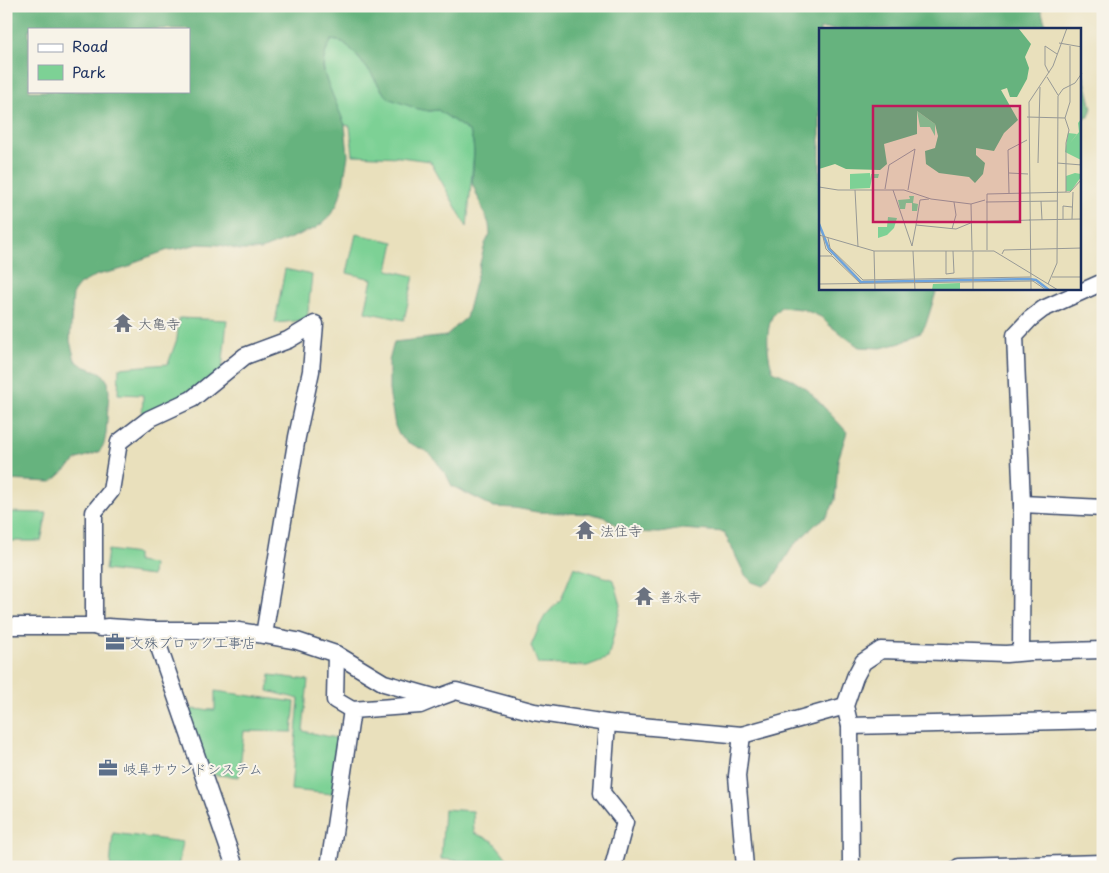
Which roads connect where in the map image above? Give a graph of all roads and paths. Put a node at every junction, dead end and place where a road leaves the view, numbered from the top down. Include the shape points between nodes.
1 (1103, 282) edge
2 (1022, 504) junction
3 (1103, 508) edge
4 (6, 626) edge
5 (94, 626) junction
6 (153, 630) junction
7 (264, 634) junction
8 (1103, 650) edge
9 (1021, 652) junction
10 (336, 654) junction
11 (438, 698) junction
12 (845, 706) junction
13 (352, 710) junction
14 (1103, 720) edge
15 (607, 723) junction
16 (850, 726) junction
17 (742, 735) junction
18 (1103, 863) edge
19 (236, 867) edge
20 (329, 867) edge
21 (613, 867) edge
22 (745, 867) edge
23 (851, 867) edge
24 (959, 867) edge

1 - 2 street via 1044,309 1015,335
2 - 3 street
2 - 9 street
4 - 5 street
5 - 6 street
5 - 7 street via 94,512 111,491 119,442 148,419 192,399 245,356 288,340 315,324 311,371
6 - 7 street via 232,630
6 - 19 street
7 - 10 street
8 - 9 street
9 - 12 street via 881,650 863,662
10 - 11 street via 384,683
10 - 13 street via 335,700
11 - 13 street via 420,705
11 - 15 street via 456,691 534,712
12 - 16 street
12 - 17 street
13 - 20 street
14 - 16 street
15 - 17 street
15 - 21 street via 602,793 625,822
16 - 23 street
17 - 22 street via 737,776
18 - 24 street

